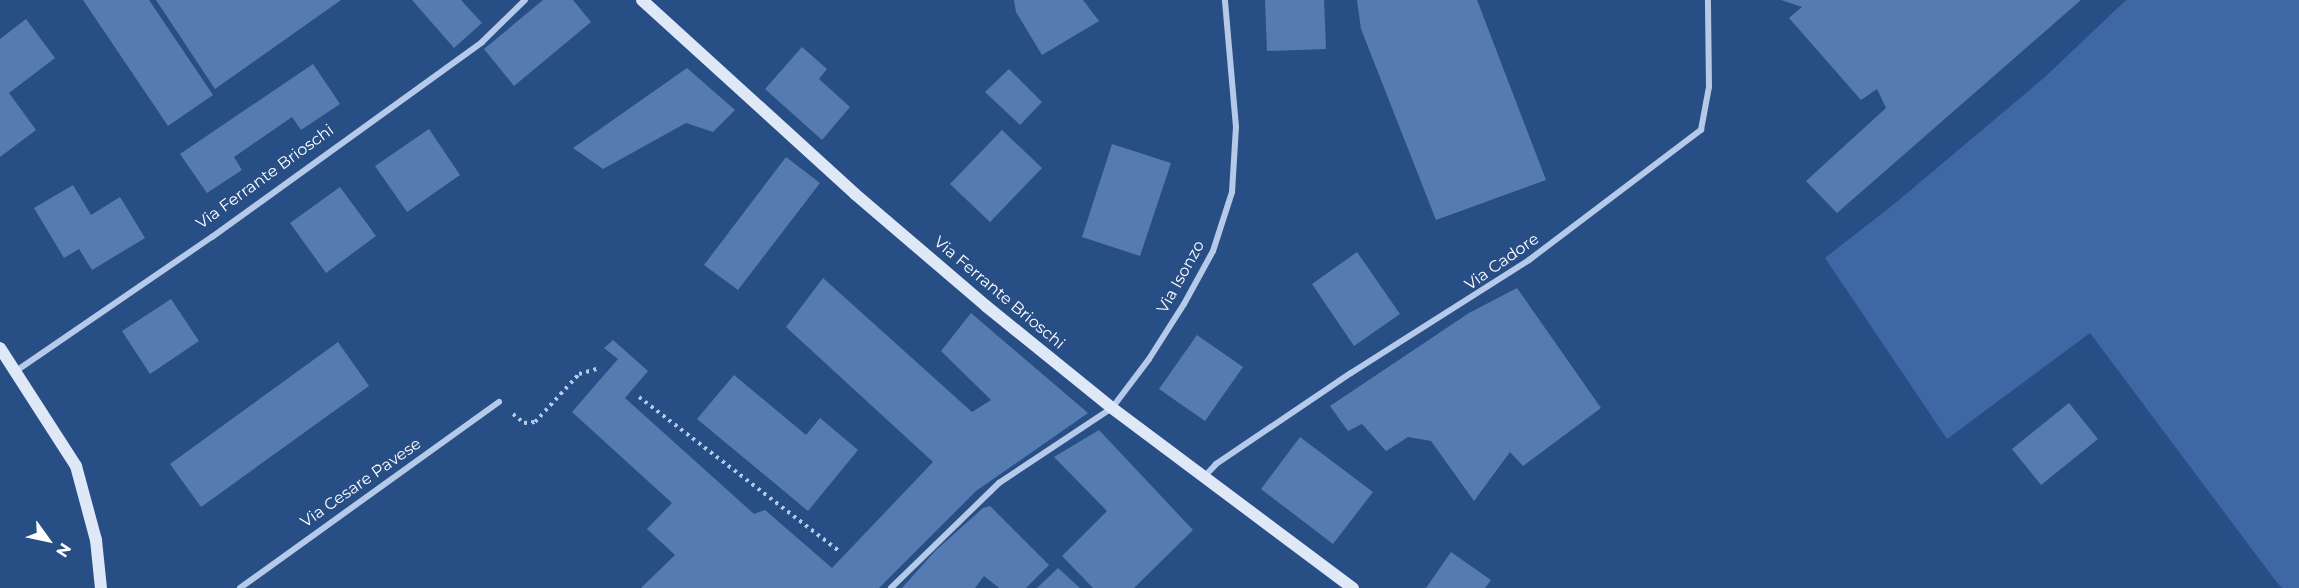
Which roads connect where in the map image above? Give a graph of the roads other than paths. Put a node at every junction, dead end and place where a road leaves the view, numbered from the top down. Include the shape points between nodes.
1 (525, 0) edge
2 (642, 0) edge
3 (1225, 0) edge
4 (1708, 0) edge
5 (0, 348) edge
6 (16, 371) junction
7 (499, 402) road end
8 (1112, 408) junction
9 (1204, 478) junction
10 (101, 588) edge
11 (240, 588) edge
12 (891, 588) edge
13 (1353, 588) edge

1 - 6 street, Via Ferrante Brioschi via 482,42 212,237
2 - 8 street, Via Ferrante Brioschi via 855,194
3 - 8 street, Via Isonzo via 1236,128 1232,192 1213,251 1149,359
4 - 9 street, Via Cadore via 1709,87 1701,130 1529,260 1216,464
5 - 6 street
6 - 10 street via 76,466 96,540
7 - 11 street, Via Cesare Pavese
8 - 9 street, Via Ferrante Brioschi
8 - 12 street, Via Isonzo via 999,483
9 - 13 street, Via Ferrante Brioschi

